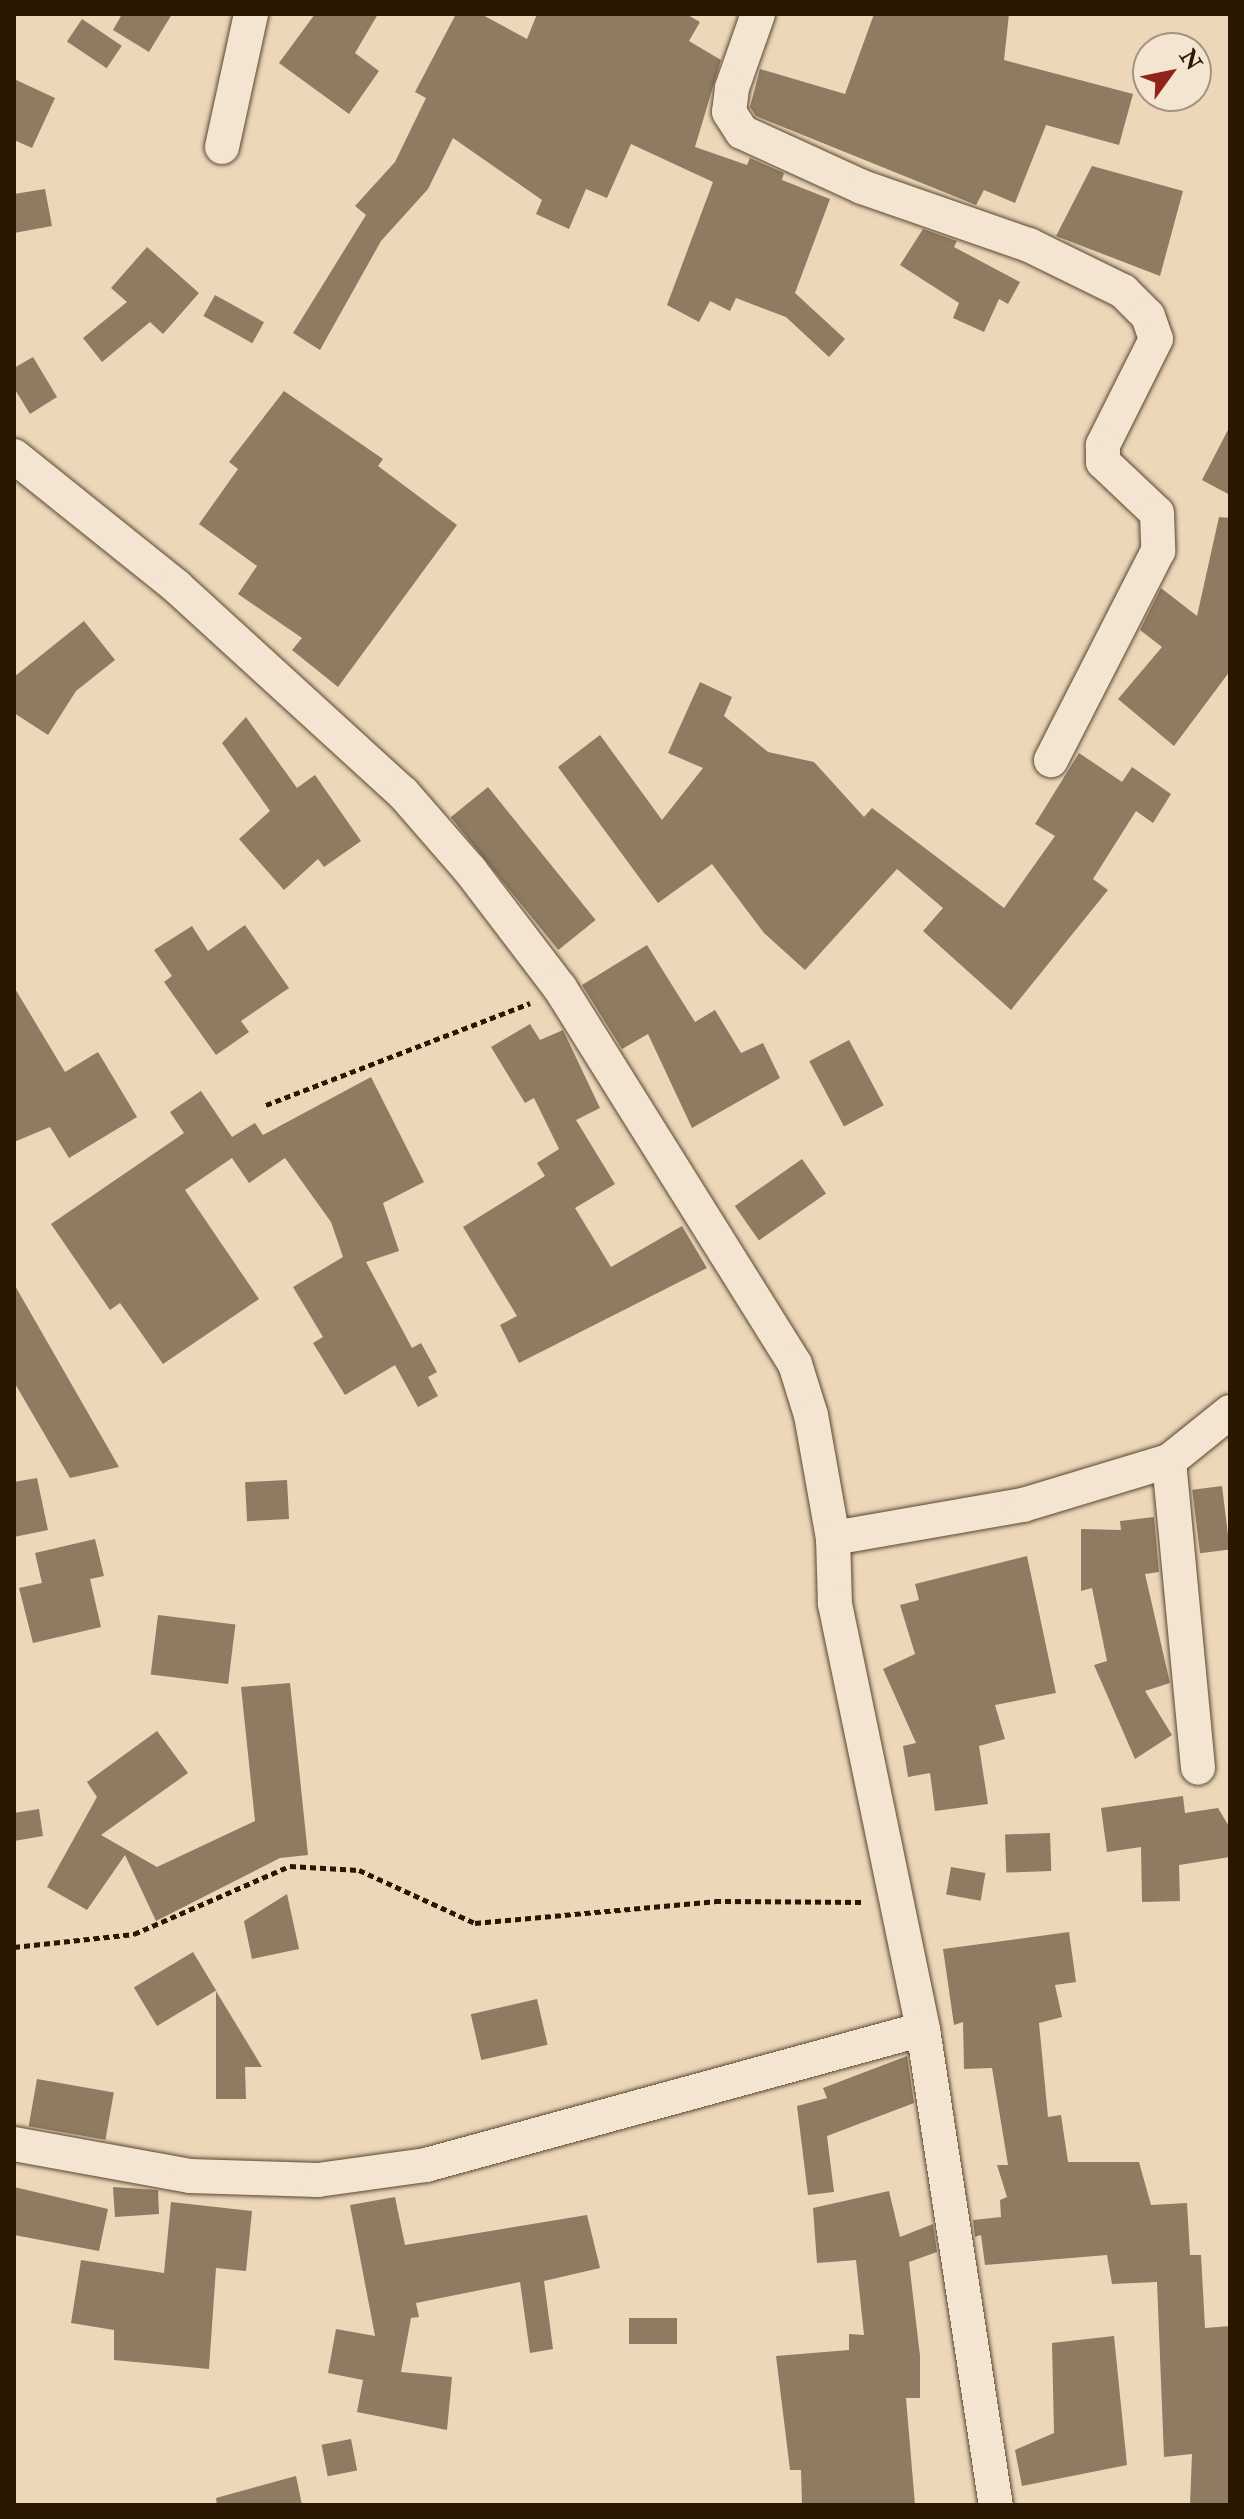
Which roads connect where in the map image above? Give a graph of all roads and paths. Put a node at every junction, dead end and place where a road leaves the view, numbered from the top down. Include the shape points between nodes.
1 (251, 14) edge
2 (758, 14) edge
3 (222, 147) dead end
4 (14, 456) edge
5 (1051, 760) dead end
6 (560, 988) junction
7 (266, 1105) dead end
8 (1230, 1412) edge
9 (1169, 1461) junction
10 (833, 1538) junction
11 (1198, 1768) dead end
12 (898, 1893) junction
13 (14, 1947) edge
14 (923, 2029) junction
15 (14, 2144) edge
16 (996, 2505) edge

1 - 3 street
2 - 5 street via 729,112 742,132 862,187 1029,245 1123,291 1148,316 1156,339 1103,445 1103,462 1157,513 1158,551
4 - 6 street via 176,586 403,793
6 - 7 path via 488,1024
6 - 10 street via 795,1364
8 - 9 street
9 - 10 street via 1023,1505
9 - 11 street
10 - 12 street via 835,1604
12 - 13 path via 878,1901 715,1901 475,1923 359,1870 290,1866 134,1934
12 - 14 street
14 - 15 street via 426,2165 318,2180 190,2176
14 - 16 street

